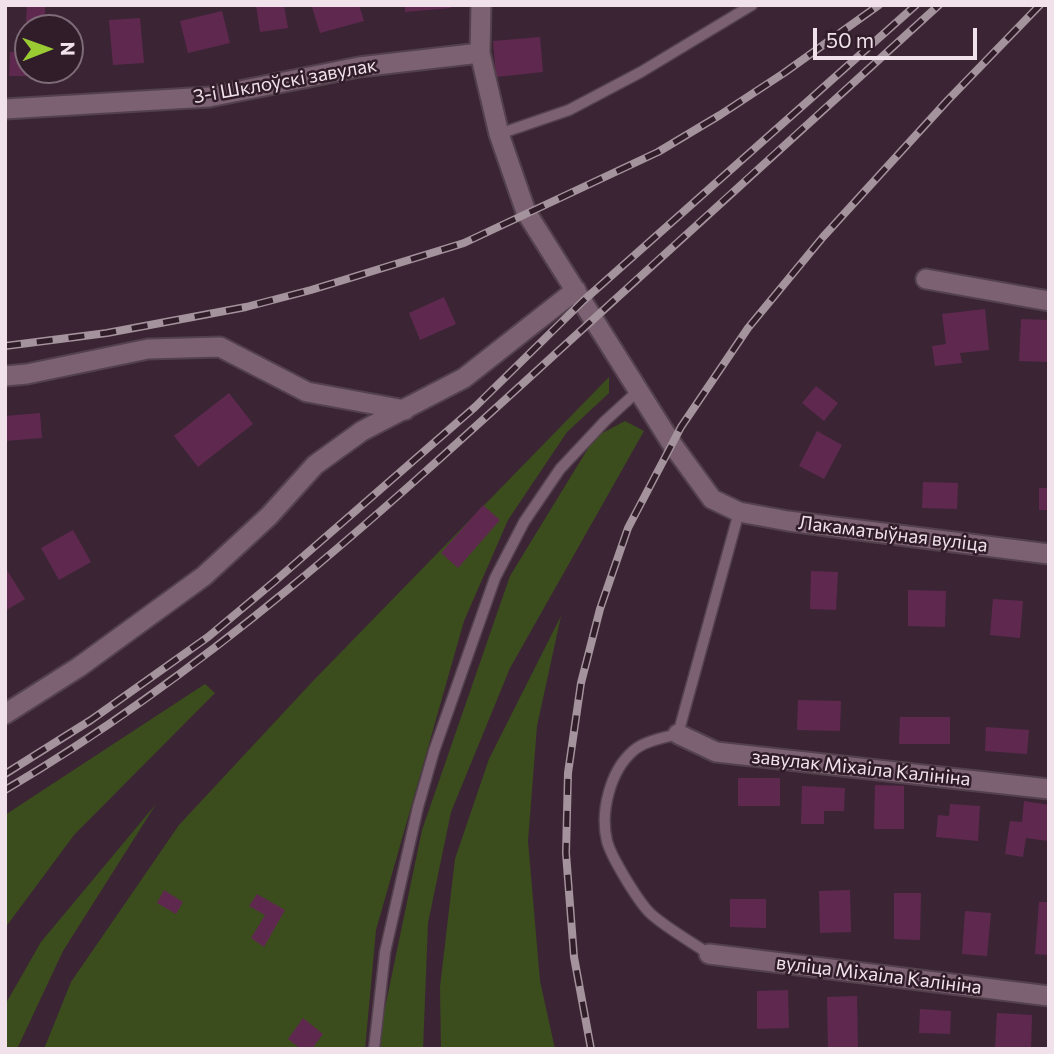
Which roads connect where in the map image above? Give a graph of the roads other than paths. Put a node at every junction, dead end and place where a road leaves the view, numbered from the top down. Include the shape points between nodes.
1 (481, 5) edge
2 (752, 5) edge
3 (480, 53) junction
4 (5, 108) edge
5 (499, 134) junction
6 (926, 279) dead end
7 (576, 290) junction
8 (1049, 301) edge
9 (5, 376) edge
10 (639, 390) junction
11 (405, 410) junction
12 (739, 512) junction
13 (1049, 554) edge
14 (5, 714) edge
15 (678, 734) junction
16 (1049, 789) edge
17 (709, 954) joint
18 (1049, 996) edge
19 (374, 1049) edge

1 - 3 street, Лакаматыўная вуліца
2 - 5 lane via 569,110
3 - 4 street, 3-і Шклоўскі завулак via 359,67 209,97
3 - 5 street, Лакаматыўная вуліца
5 - 7 street, Лакаматыўная вуліца via 526,212
6 - 8 street
7 - 10 street, Лакаматыўная вуліца
7 - 11 street via 464,378
9 - 11 street via 148,349 219,347 307,392
10 - 12 street, Лакаматыўная вуліца via 712,499
10 - 19 lane via 560,469 524,522 495,578 418,807 385,952
11 - 14 street via 362,431 316,465 270,516 204,576 79,667
12 - 13 street, Лакаматыўная вуліца
12 - 15 lane
15 - 16 street, завулак Міхаіла Калініна via 716,752
15 - 17 lane via 633,751 617,770 606,812 607,841 650,913
17 - 18 street, вуліца Міхаіла Калініна

